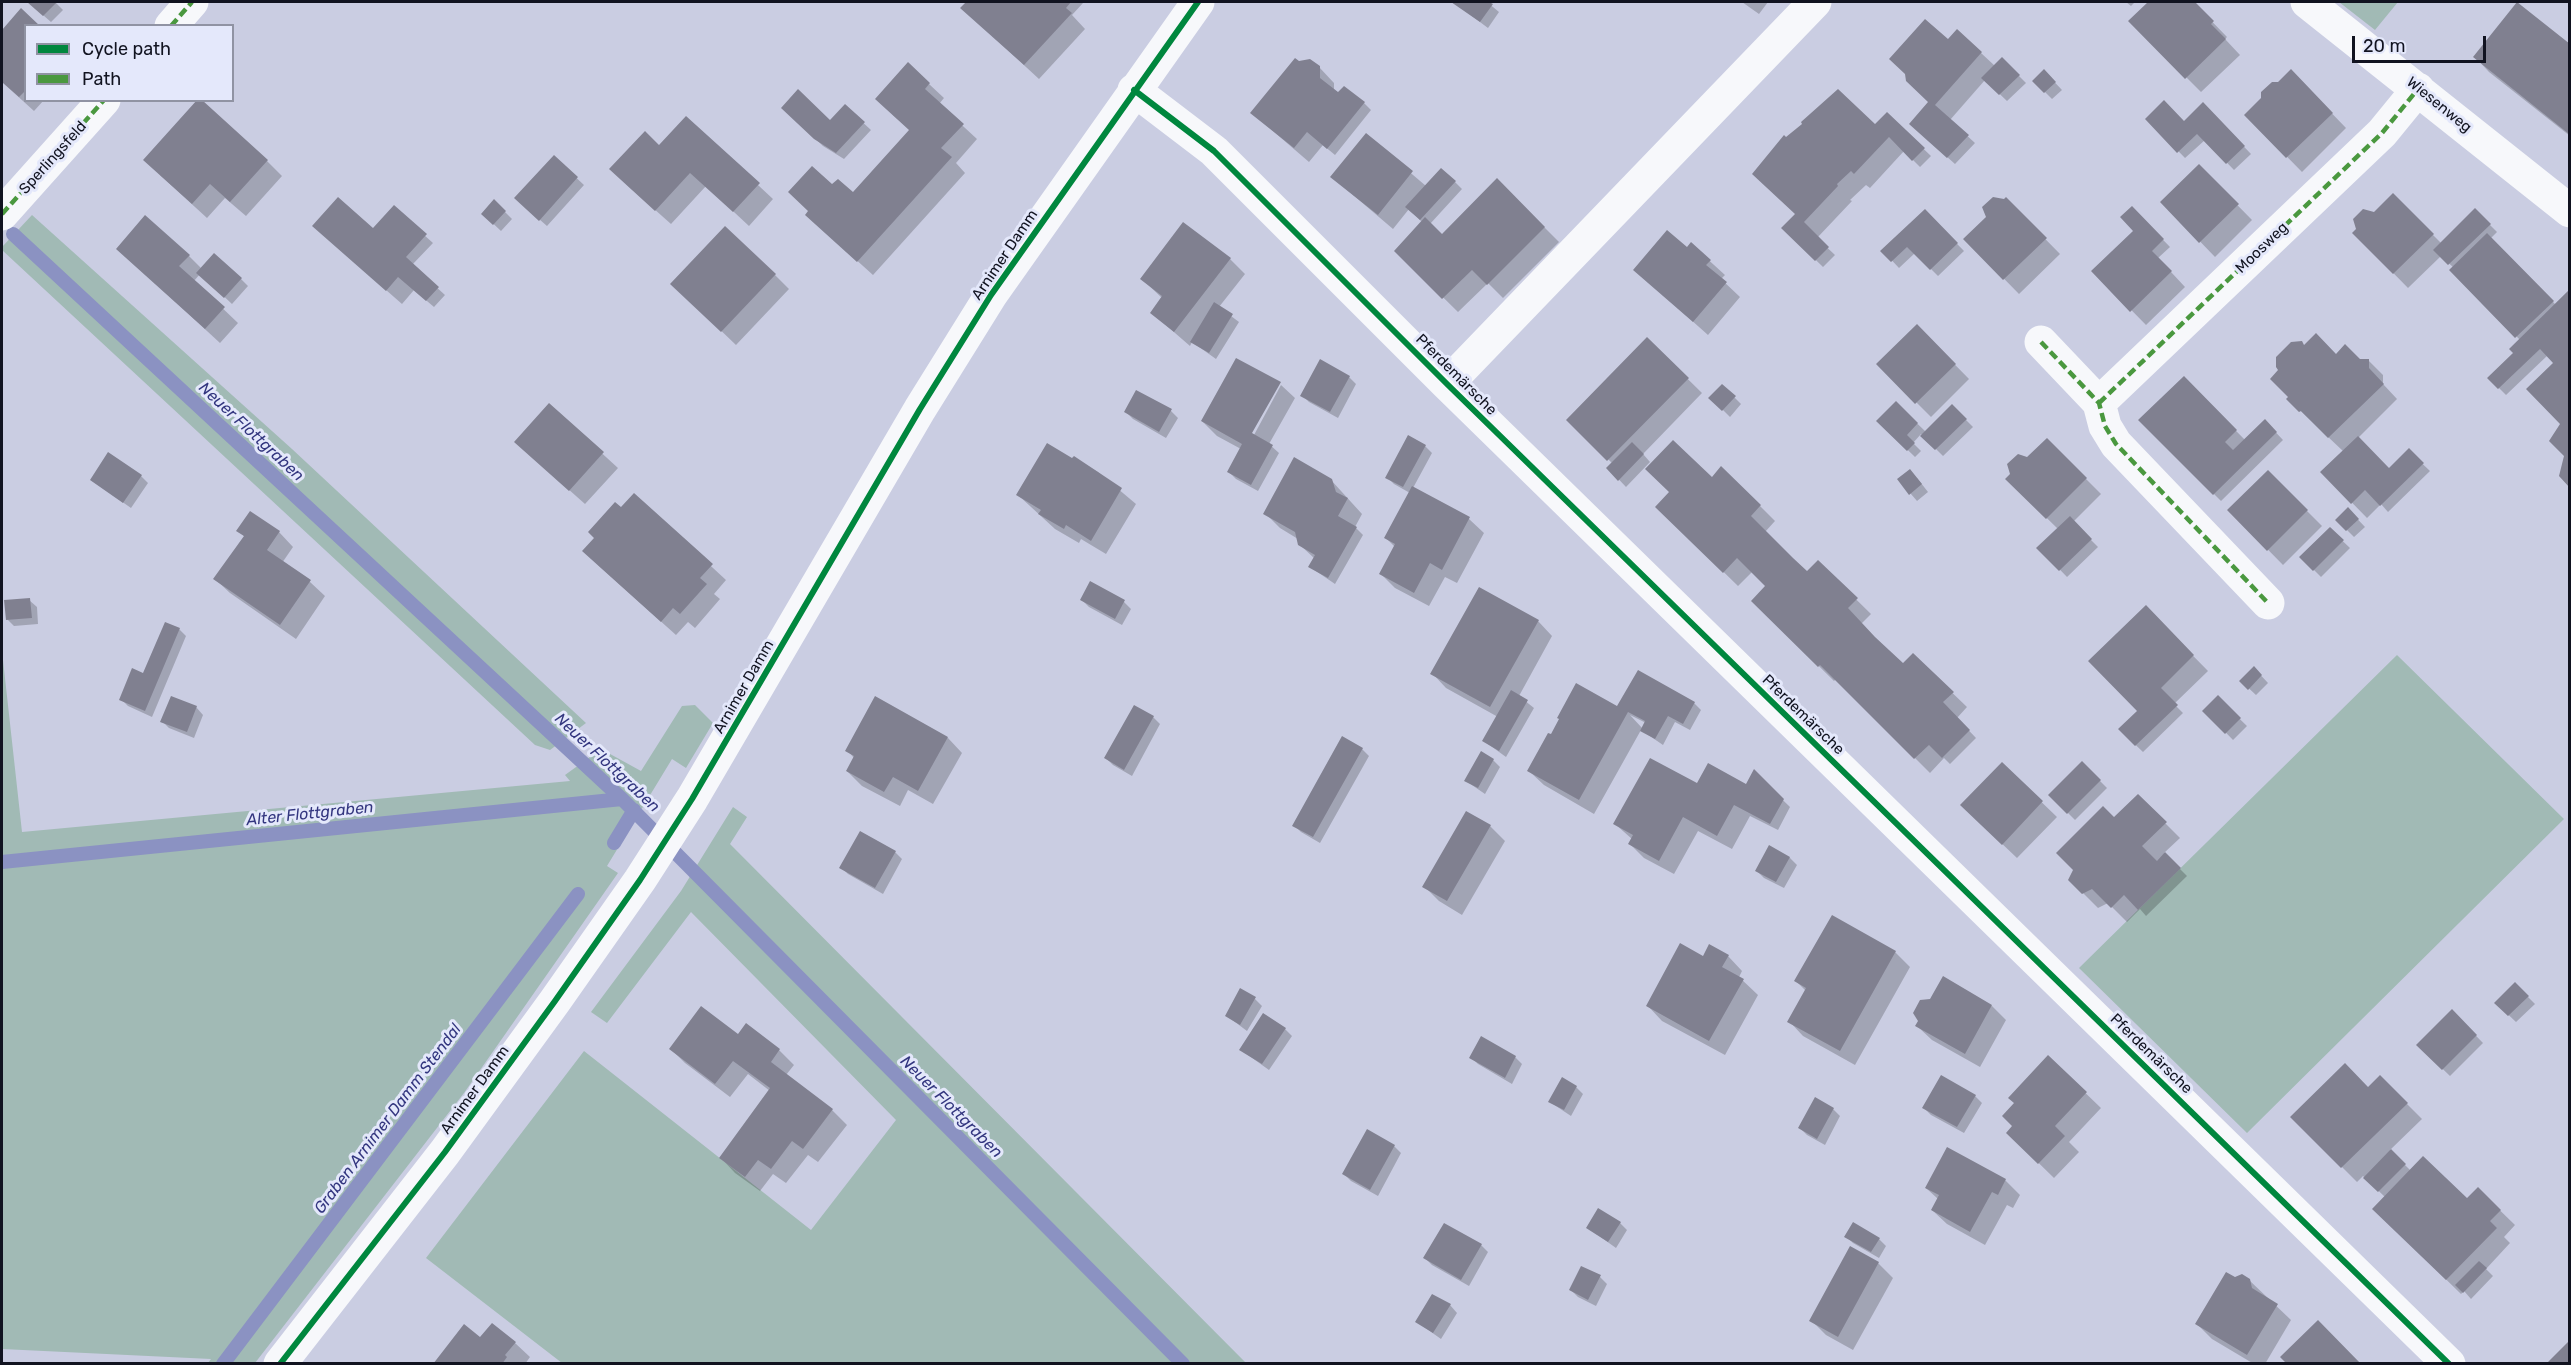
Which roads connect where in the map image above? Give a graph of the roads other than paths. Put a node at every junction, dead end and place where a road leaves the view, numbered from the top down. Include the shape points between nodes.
1 (192, 2) edge
2 (1198, 2) edge
3 (2307, 2) edge
4 (1806, 12) edge
5 (173, 24) edge
6 (2418, 89) junction
7 (1134, 90) junction
8 (102, 102) edge
9 (2570, 211) edge
10 (2, 214) edge
11 (2041, 342) dead end
12 (1447, 384) junction
13 (2099, 403) junction
14 (2268, 603) dead end
15 (280, 1364) edge
16 (2449, 1364) edge

1 - 5 street
2 - 7 street, Arnimer Damm
3 - 6 street, Wiesenweg
4 - 12 street, Pferdemärsche
6 - 9 street, Wiesenweg
6 - 13 street, Moosweg via 2382,134
7 - 12 street, Pferdemärsche via 1214,151
7 - 15 street, Arnimer Damm via 967,333 692,799 640,880 445,1152
8 - 10 street, Sperlingsfeld
11 - 13 street
12 - 16 street, Pferdemärsche
13 - 14 street via 2105,426 2116,444

